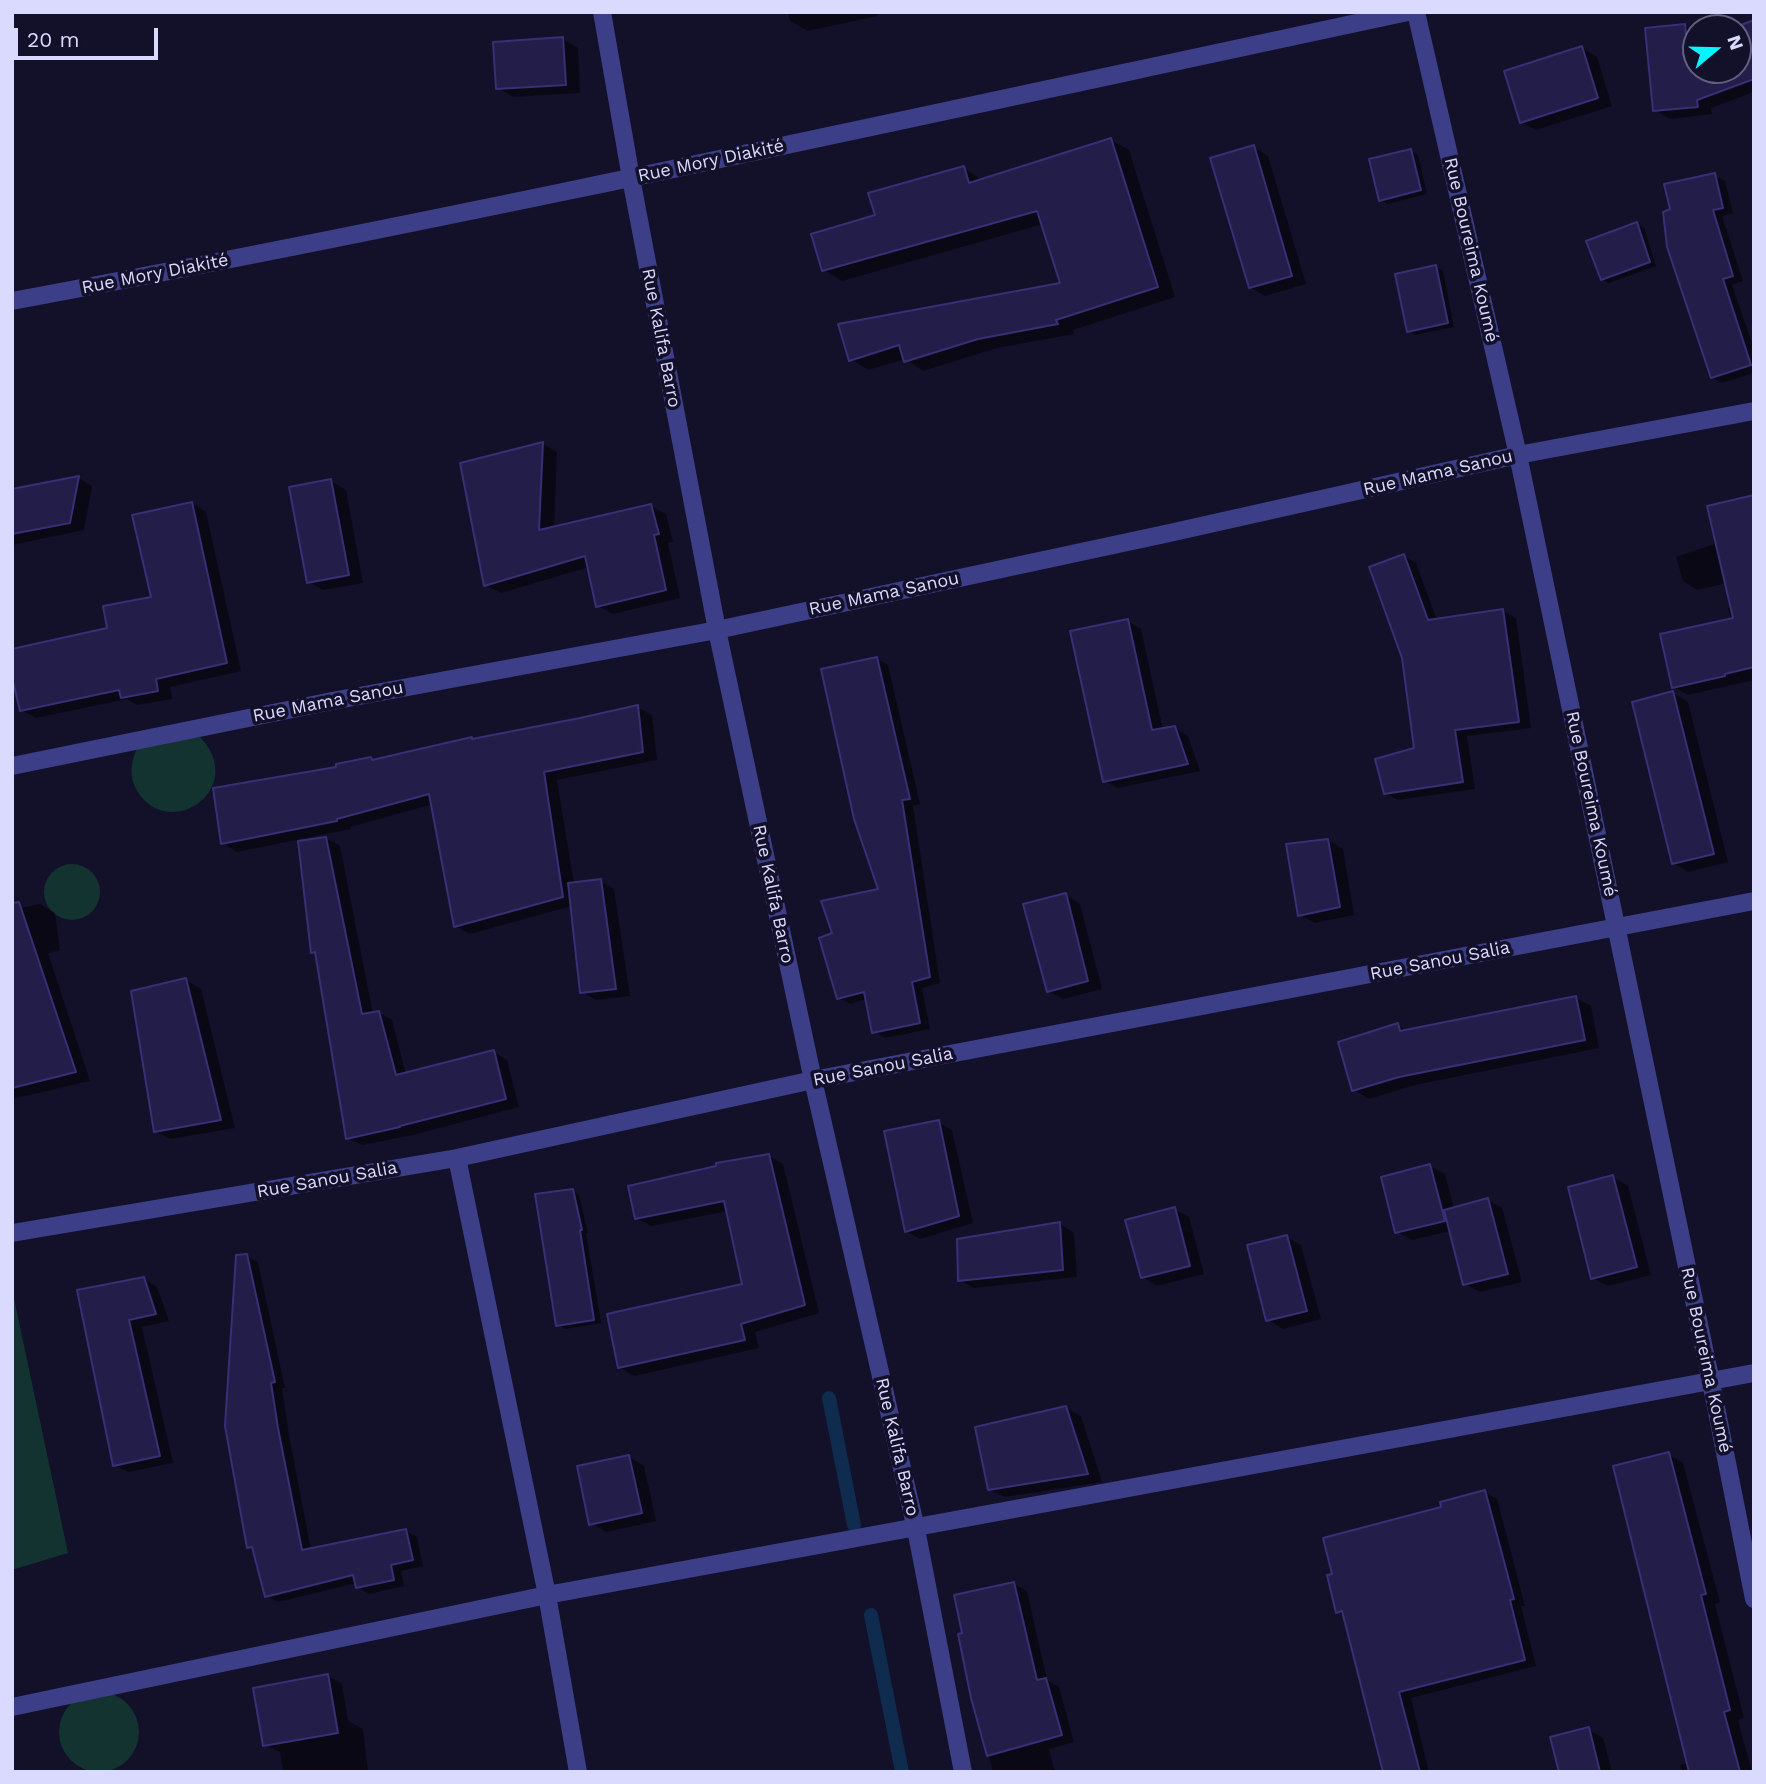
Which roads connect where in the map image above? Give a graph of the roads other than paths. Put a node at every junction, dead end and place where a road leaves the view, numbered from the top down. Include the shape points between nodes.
1 (602, 12) edge
2 (1408, 12) edge
3 (1416, 12) edge
4 (631, 178) junction
5 (12, 301) edge
6 (1754, 411) edge
7 (1518, 455) junction
8 (718, 630) junction
9 (12, 766) edge
10 (1754, 901) edge
11 (1616, 928) junction
12 (813, 1080) junction
13 (457, 1158) junction
14 (12, 1233) edge
15 (1754, 1373) edge
16 (1712, 1382) junction
17 (916, 1529) junction
18 (547, 1595) junction
19 (1754, 1599) edge
20 (12, 1707) edge
21 (578, 1772) edge
22 (963, 1772) edge

1 - 4 street, Rue Kalifa Barro
2 - 4 street, Rue Mory Diakité
3 - 7 street, Rue Boureima Koumé
4 - 5 street, Rue Mory Diakité
4 - 8 street, Rue Kalifa Barro
6 - 7 street, Rue Mama Sanou
7 - 8 street, Rue Mama Sanou
7 - 11 street, Rue Boureima Koumé
8 - 9 street, Rue Mama Sanou
8 - 12 street, Rue Kalifa Barro
10 - 11 street, Rue Sanou Salia
11 - 12 street, Rue Sanou Salia
11 - 16 street, Rue Boureima Koumé
12 - 13 street, Rue Sanou Salia
12 - 17 street, Rue Kalifa Barro
13 - 14 street, Rue Sanou Salia
13 - 18 street
15 - 16 street
16 - 17 street
16 - 19 street, Rue Boureima Koumé
17 - 18 street
17 - 22 street, Rue Kalifa Barro
18 - 20 street
18 - 21 street

